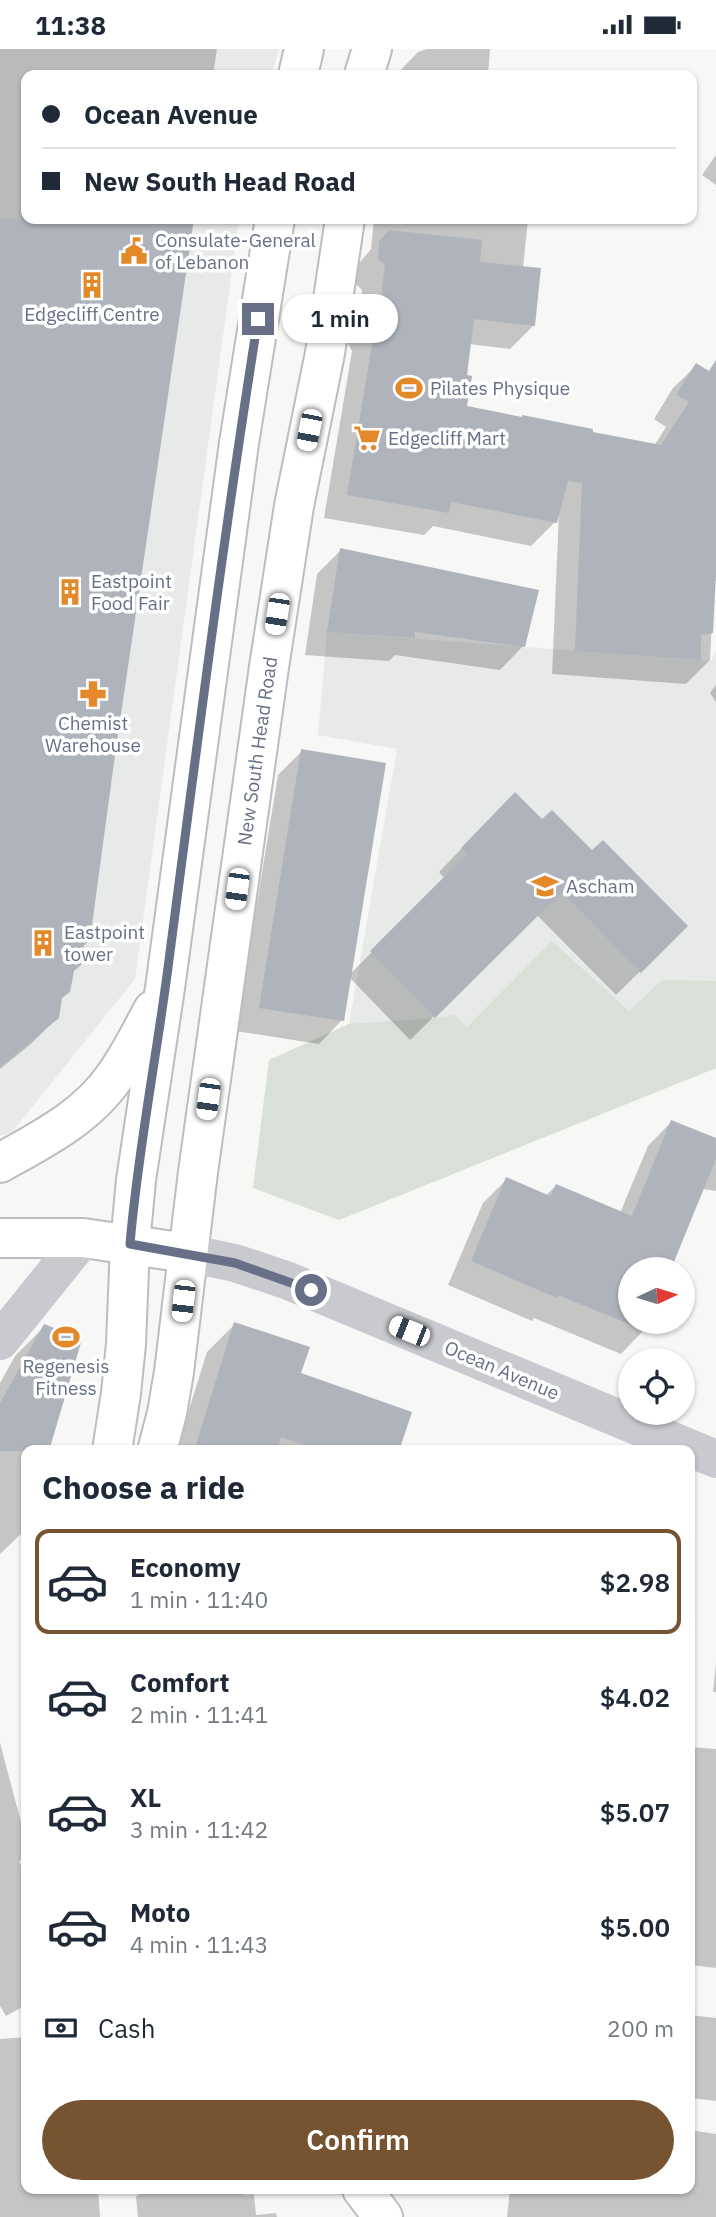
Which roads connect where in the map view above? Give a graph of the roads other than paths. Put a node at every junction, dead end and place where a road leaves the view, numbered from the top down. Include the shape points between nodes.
1 (304, 49) edge
2 (372, 49) edge
3 (299, 70) edge
4 (366, 70) edge
5 (274, 224) edge
6 (344, 224) edge
7 (165, 988) junction
8 (0, 1163) edge
9 (0, 1238) edge
10 (83, 1238) junction
11 (130, 1244) junction
12 (187, 1253) junction
13 (0, 1341) edge
14 (113, 1445) edge
15 (159, 1445) edge
16 (682, 1445) edge
17 (695, 1450) edge
18 (716, 1459) edge
19 (366, 2194) edge
20 (383, 2217) edge

1 - 3 main road
2 - 4 main road
5 - 7 main road via 239,443
6 - 12 main road, New South Head Road via 269,667
7 - 8 main road via 132,1051 94,1101 69,1123
7 - 11 main road
9 - 10 main road, Ocean Avenue
10 - 11 main road, Ocean Avenue
10 - 13 street
11 - 12 main road, Ocean Avenue
11 - 14 main road via 126,1344
12 - 15 main road, New South Head Road via 174,1372
12 - 16 street, Ocean Avenue via 286,1280
17 - 18 street, Ocean Avenue
19 - 20 main road

